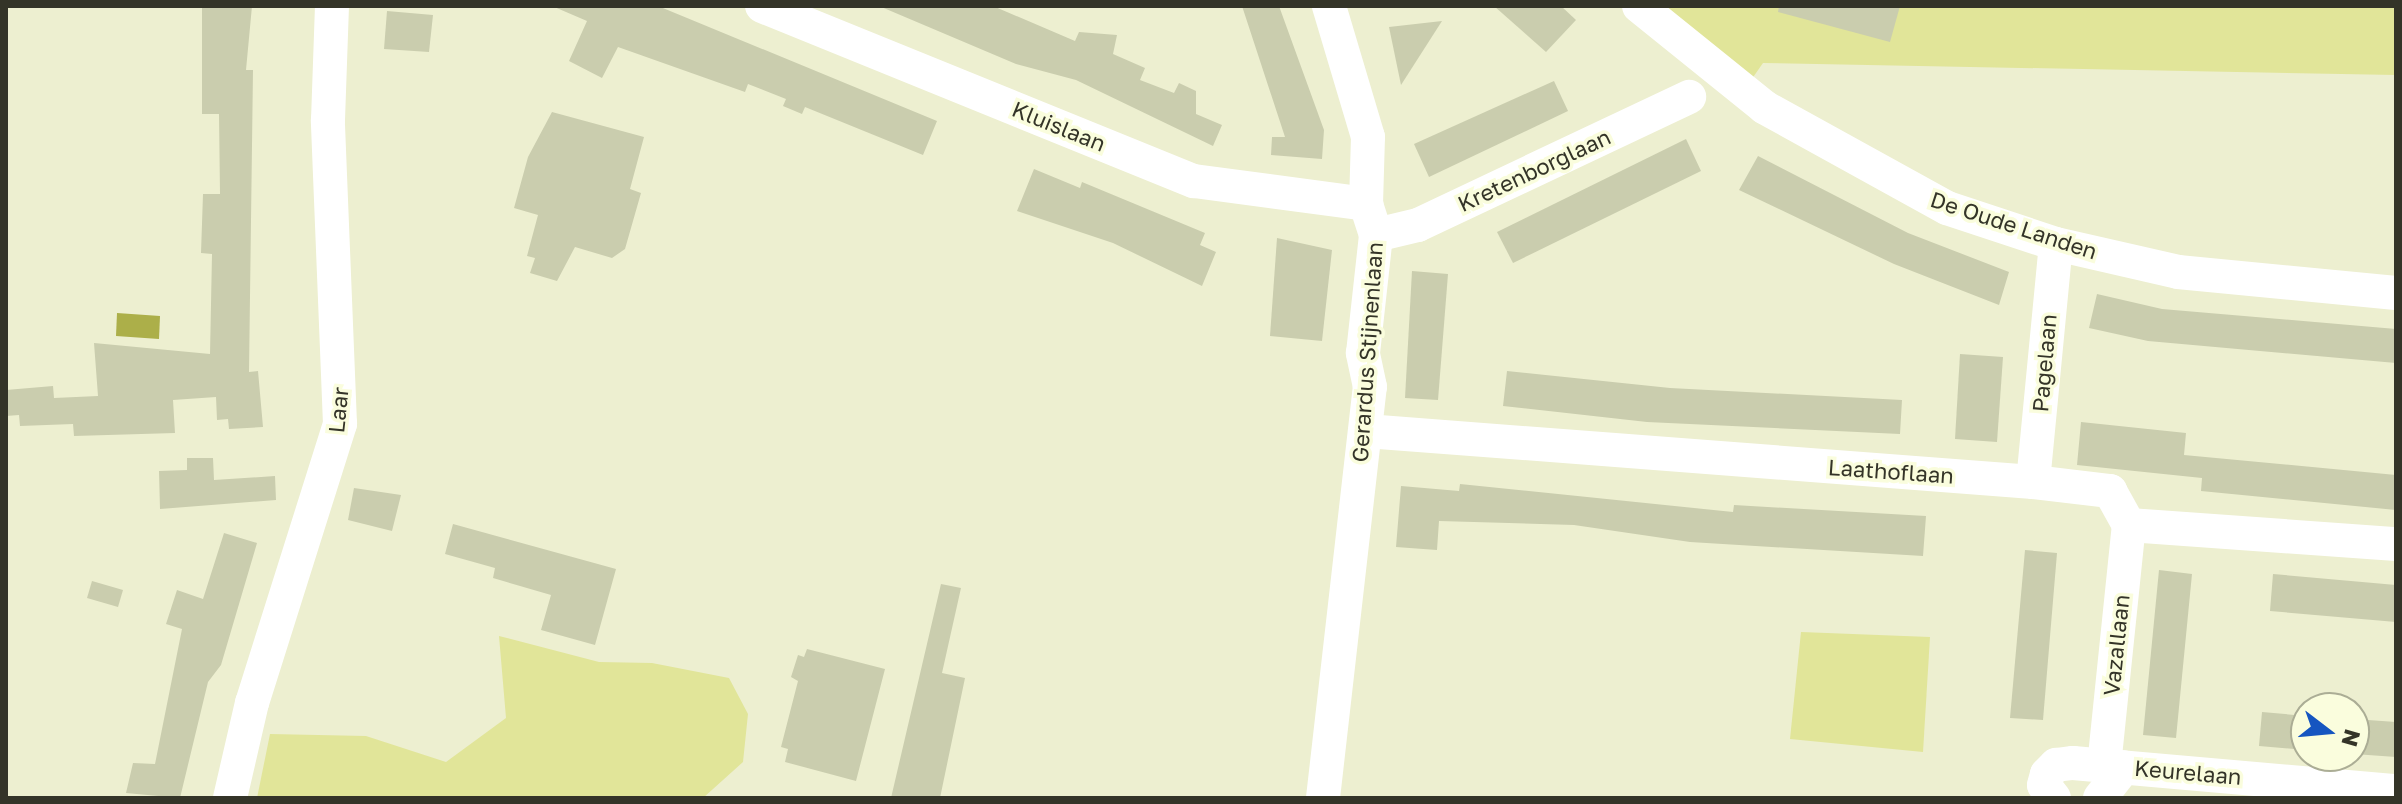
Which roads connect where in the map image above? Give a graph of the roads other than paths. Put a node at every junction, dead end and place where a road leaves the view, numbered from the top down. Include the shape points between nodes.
1 (332, 6) edge
2 (762, 6) edge
3 (1329, 6) edge
4 (1639, 6) edge
5 (1689, 97) dead end
6 (1371, 219) junction
7 (2056, 244) junction
8 (2396, 293) edge
9 (1366, 431) junction
10 (2033, 482) junction
11 (2129, 525) junction
12 (2396, 544) edge
13 (2109, 777) edge
14 (2396, 791) edge
15 (230, 798) edge
16 (1323, 798) edge
17 (2054, 798) edge

1 - 15 street, Laar via 328,120 340,424 252,703
2 - 6 street, Kluislaan via 1194,181
3 - 6 street, Gerardus Stijnenlaan via 1368,137
4 - 7 street, De Oude Landen via 1728,81 1846,156 1947,208
5 - 6 street, Kretenborglaan via 1418,225
6 - 9 street, Gerardus Stijnenlaan via 1363,353 1370,387
7 - 8 street, De Oude Landen via 2178,272
7 - 10 street, Pagelaan
9 - 10 street, Laathoflaan
9 - 16 street, Gerardus Stijnenlaan
10 - 11 street, Laathoflaan via 2110,491
11 - 12 street
11 - 13 street, Vazallaan
13 - 14 street, Keurelaan
13 - 17 street, Keurelaan via 2056,765 2044,785

